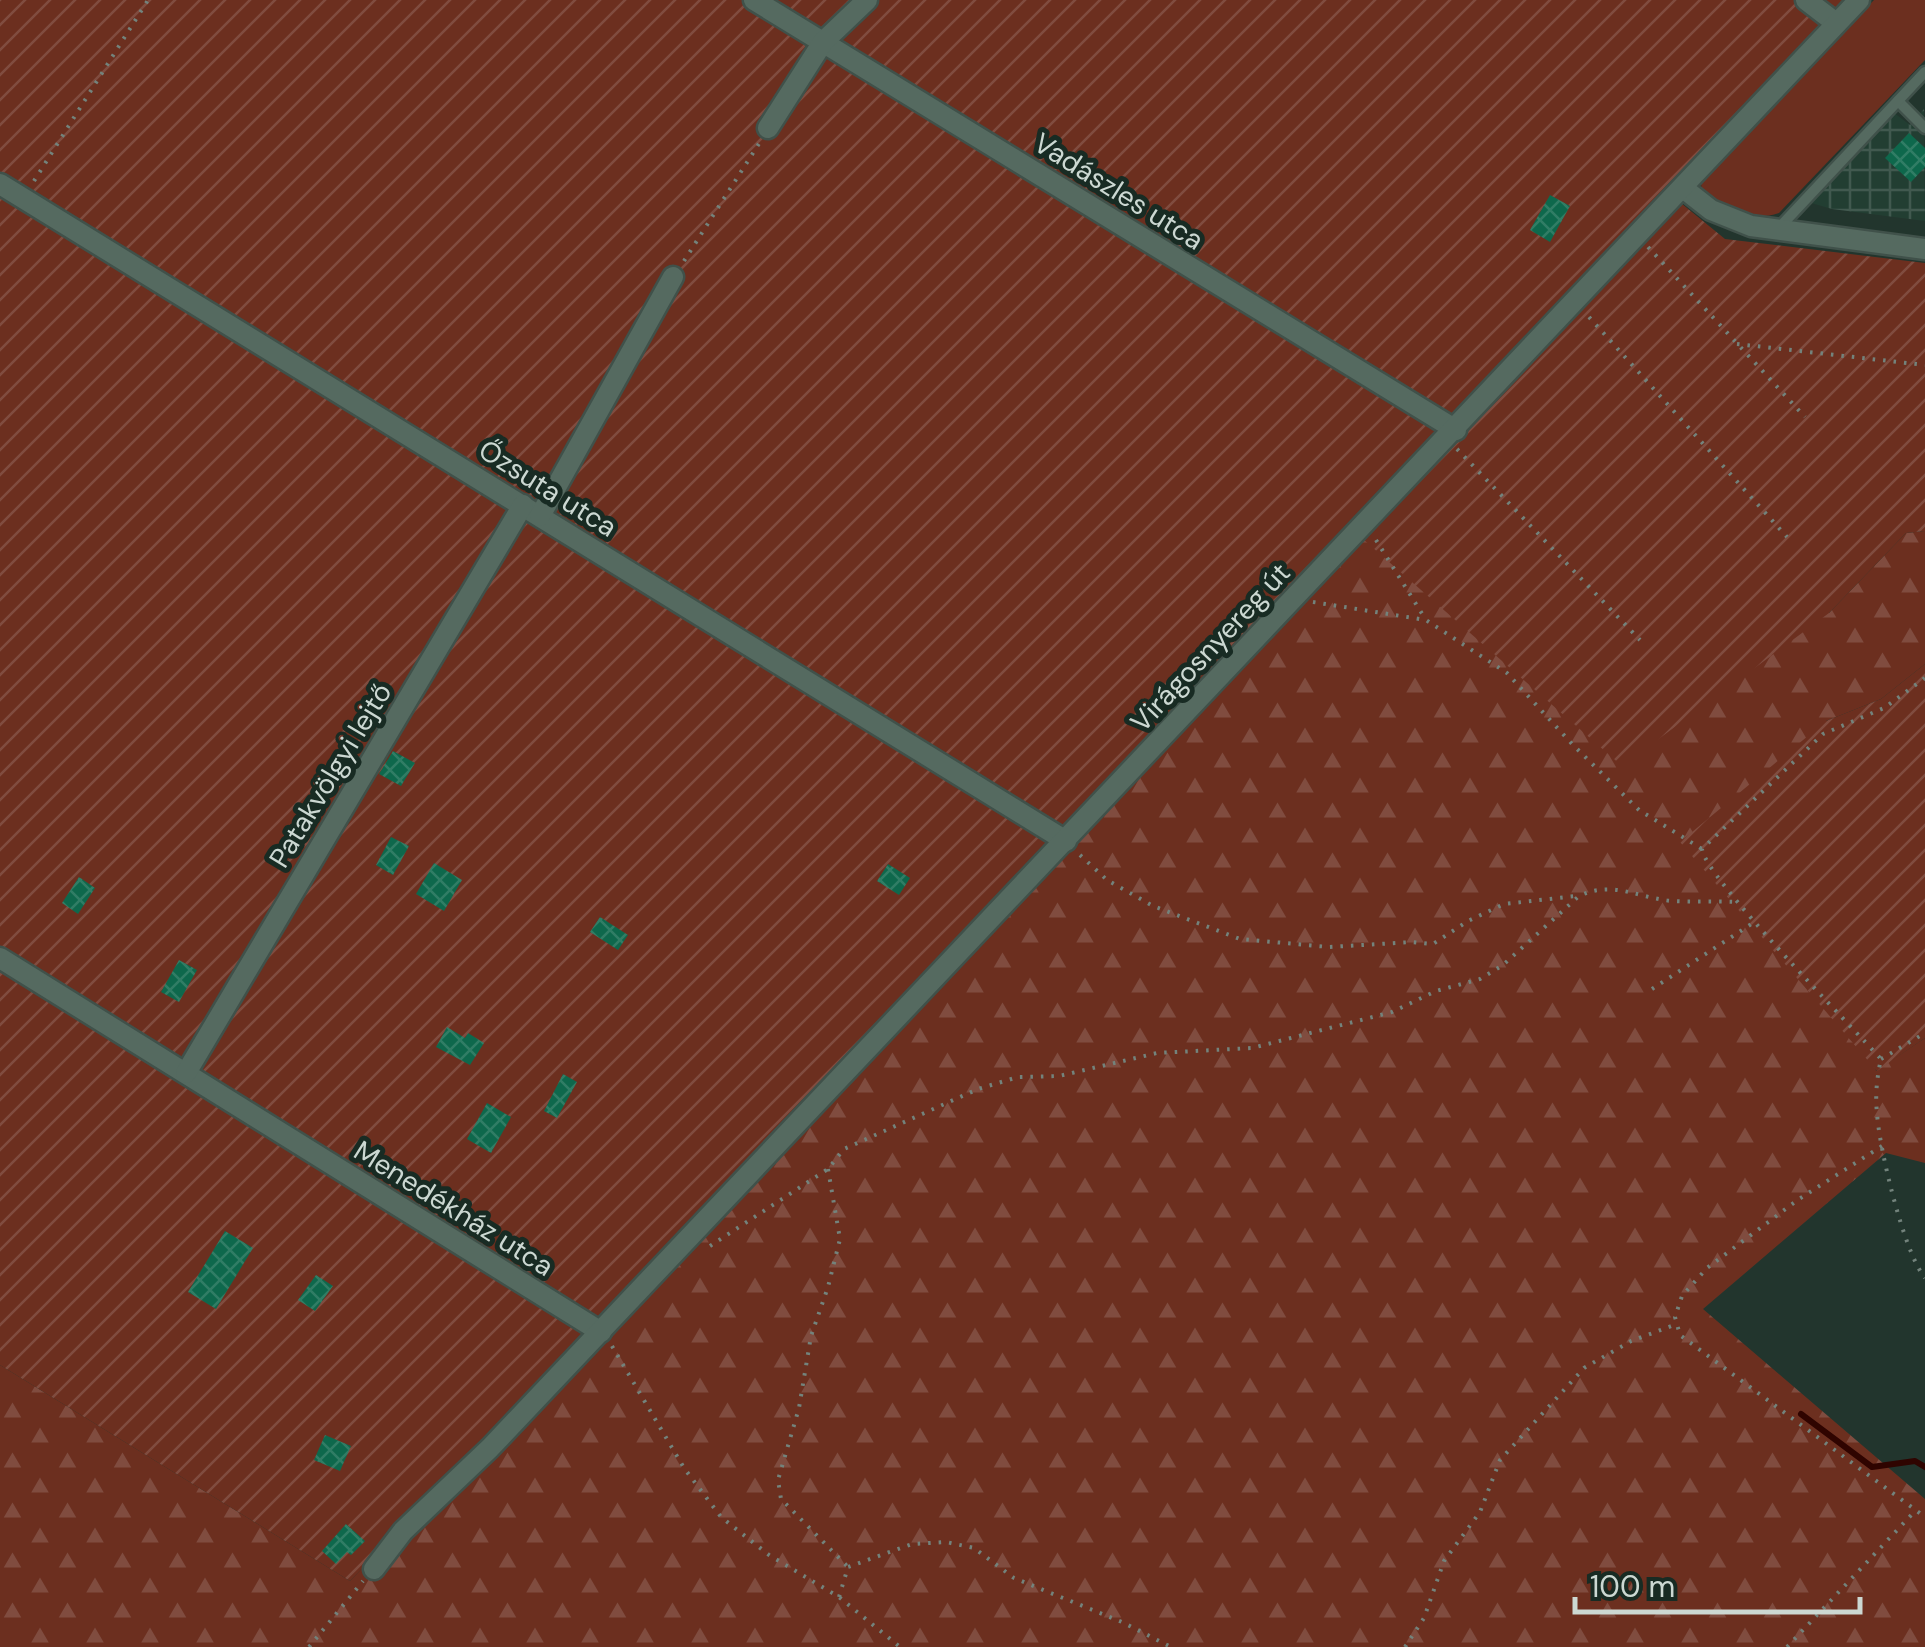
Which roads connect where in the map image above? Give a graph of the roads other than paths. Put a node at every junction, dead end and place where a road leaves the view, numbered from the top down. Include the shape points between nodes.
1 (754, 0) edge
2 (867, 0) edge
3 (1806, 0) edge
4 (1860, 0) edge
5 (1836, 23) junction
6 (824, 42) junction
7 (1925, 72) edge
8 (1898, 101) junction
9 (768, 128) road end
10 (1925, 128) edge
11 (0, 184) edge
12 (1683, 188) junction
13 (1776, 230) junction
14 (1925, 248) edge
15 (674, 278) road end
16 (1451, 434) junction
17 (532, 511) junction
18 (1066, 841) junction
19 (0, 958) edge
20 (186, 1073) junction
21 (601, 1332) junction
22 (374, 1568) road end

1 - 6 street, Vadászles utca
2 - 6 street
3 - 5 street
4 - 5 street, Virágosnyereg út
5 - 12 street, Virágosnyereg út
6 - 9 street
6 - 16 street, Vadászles utca
7 - 8 lane
8 - 10 lane
8 - 13 lane
11 - 17 street, Őzsuta utca
12 - 13 street via 1730,220
12 - 16 street, Virágosnyereg út
13 - 14 street
15 - 17 street, Patakvölgyi lejtő
16 - 18 street, Virágosnyereg út
17 - 18 street, Őzsuta utca
17 - 20 street, Patakvölgyi lejtő
18 - 21 street, Virágosnyereg út
19 - 20 street, Menedékház utca
20 - 21 street, Menedékház utca
21 - 22 street

